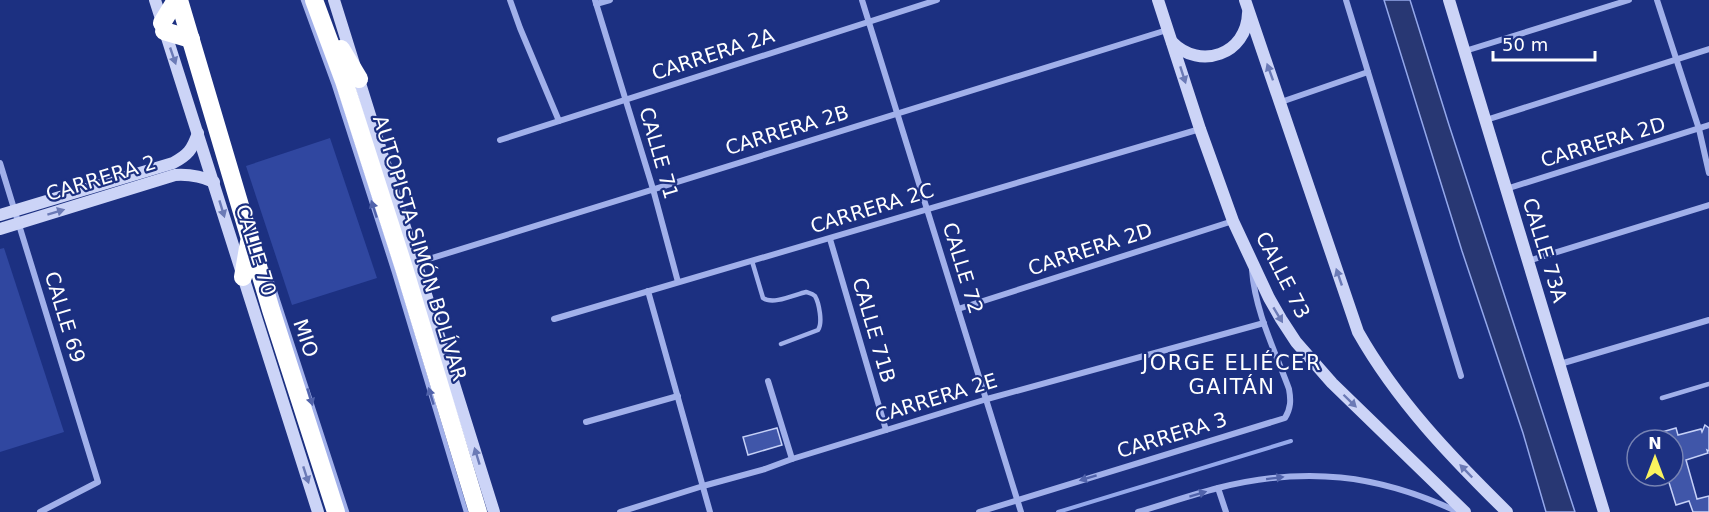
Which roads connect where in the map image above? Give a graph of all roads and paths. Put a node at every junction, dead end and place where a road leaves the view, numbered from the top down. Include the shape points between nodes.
1 (155, 0) edge
2 (177, 0) edge
3 (303, 0) edge
4 (334, 0) edge
5 (510, 0) edge
6 (610, 0) edge
7 (861, 0) edge
8 (937, 0) edge
9 (1158, 0) edge
10 (1346, 0) edge
11 (1449, 0) edge
12 (1629, 0) edge
13 (1657, 0) edge
14 (596, 2) edge
15 (1246, 4) edge
16 (316, 7) edge
17 (868, 21) junction
18 (163, 27) junction
19 (1169, 35) junction
20 (191, 39) junction
21 (1709, 49) edge
22 (1465, 51) junction
23 (1677, 59) junction
24 (1368, 72) junction
25 (359, 78) junction
26 (626, 99) junction
27 (1281, 102) junction
28 (897, 114) junction
29 (1486, 120) junction
30 (559, 121) junction
31 (1709, 125) edge
32 (1200, 129) junction
33 (1699, 129) junction
34 (198, 133) junction
35 (500, 140) dead end
36 (0, 163) edge
37 (1709, 172) edge
38 (214, 182) junction
39 (653, 189) junction
40 (1506, 189) junction
41 (1709, 205) edge
42 (926, 208) junction
43 (15, 210) junction
44 (0, 214) edge
45 (1233, 221) junction
46 (19, 223) junction
47 (0, 229) edge
48 (250, 238) junction
49 (830, 239) junction
50 (753, 261) junction
51 (1251, 261) junction
52 (1528, 261) junction
53 (416, 263) junction
54 (267, 266) dead end
55 (244, 281) junction
56 (678, 282) junction
57 (648, 291) junction
58 (958, 309) junction
59 (272, 310) junction
60 (554, 319) dead end
61 (1709, 320) edge
62 (1264, 322) junction
63 (781, 344) dead end
64 (1560, 364) junction
65 (1461, 376) dead end
66 (768, 381) dead end
67 (1709, 384) edge
68 (678, 396) junction
69 (1662, 398) dead end
70 (987, 399) junction
71 (586, 422) dead end
72 (886, 430) junction
73 (792, 459) junction
74 (703, 486) junction
75 (1218, 488) junction
76 (1018, 500) junction
77 (1142, 511) edge
78 (40, 512) edge
79 (318, 512) edge
80 (336, 512) edge
81 (347, 512) edge
82 (466, 512) edge
83 (478, 512) edge
84 (494, 512) edge
85 (620, 512) edge
86 (710, 512) edge
87 (979, 512) edge
88 (1021, 512) edge
89 (1226, 512) edge
90 (1458, 512) edge
91 (1465, 512) edge
92 (1507, 512) edge
93 (1604, 512) edge

1 - 18 street, CALLE 70
2 - 18 highway
2 - 20 highway
82 -> 3 lane via 394,272
4 - 25 street
5 - 30 street
6 - 14 street
7 - 17 street, CALLE 72
8 - 17 street, CARRERA 2A
9 - 19 street, CALLE 73
10 - 24 street
11 - 22 street, CALLE 73A
12 - 22 street
13 - 23 street
14 - 26 street, CALLE 71
15 - 19 street via 1247,22 1242,35 1222,53 1195,55 1182,50
27 -> 15 street
16 - 25 highway
16 - 83 highway, AUTOPISTA SIMÓN BOLÍVAR via 344,81
17 - 26 street, CARRERA 2A
17 - 28 street, CALLE 72
18 - 20 highway
18 -> 34 street, CALLE 70
19 - 28 street, CARRERA 2B
19 -> 32 street, CALLE 73
20 - 48 highway
21 - 23 street
22 - 29 street, CALLE 73A
23 - 29 street
23 - 33 street
24 - 27 street
24 - 65 street
25 - 53 street
26 - 30 street, CARRERA 2A
26 - 39 street, CALLE 71
92 -> 27 street via 1432,436 1365,345
28 - 39 street, CARRERA 2B
28 - 42 street, CALLE 72
29 - 40 street, CALLE 73A
30 - 35 street, CARRERA 2A
31 - 33 street, CARRERA 2D
32 - 42 street, CARRERA 2C
32 - 45 street, CALLE 73
33 - 37 street
33 - 40 street, CARRERA 2D
34 - 38 street, CALLE 70
34 - 43 street, CARRERA 2 via 185,157 173,163
36 - 43 street, CALLE 69
46 -> 38 street, CARRERA 2 via 175,176 188,174
38 -> 55 street, CALLE 70
39 - 53 street, CARRERA 2B
39 - 56 street, CALLE 71
40 - 52 street, CALLE 73A
41 - 52 street
42 - 49 street, CARRERA 2C
42 - 58 street, CALLE 72
43 - 44 street, CARRERA 2
43 - 46 street, CALLE 69
45 - 51 street, CALLE 73
45 - 58 street, CARRERA 2D
46 - 47 street, CARRERA 2
46 - 78 street, CALLE 69 via 98,482
48 - 55 highway
48 - 59 highway
49 - 50 street, CARRERA 2C
49 - 72 street, CALLE 71B
50 - 56 street, CARRERA 2C
50 - 63 lane via 766,300 806,292 814,296 821,326
51 - 62 street, CARRERA 3
51 -> 91 street, CALLE 73 via 1296,342 1332,383
52 - 64 street, CALLE 73A
84 -> 53 street
54 -> 81 lane, MIO
55 - 59 highway
55 -> 79 street, CALLE 70
56 - 57 street, CARRERA 2C
57 - 60 street, CARRERA 2C
57 - 68 street
58 - 70 street, CALLE 72
59 - 80 highway
61 - 64 street
62 - 70 street, CARRERA 2E
62 -> 76 street, CARRERA 3 via 1289,389 1291,400 1285,418
64 - 93 street, CALLE 73A
66 - 73 street
67 - 69 lane
68 - 71 street
68 - 74 street
70 - 72 street, CARRERA 2E
70 - 76 street, CALLE 72
72 - 73 street, CARRERA 2E
73 - 74 street, CARRERA 2E
74 - 85 street, CARRERA 2E
74 - 86 street
77 -> 75 street
75 - 89 street
75 -> 90 street via 1284,477 1351,478 1384,484
76 - 87 street, CARRERA 3
76 - 88 street, CALLE 72

